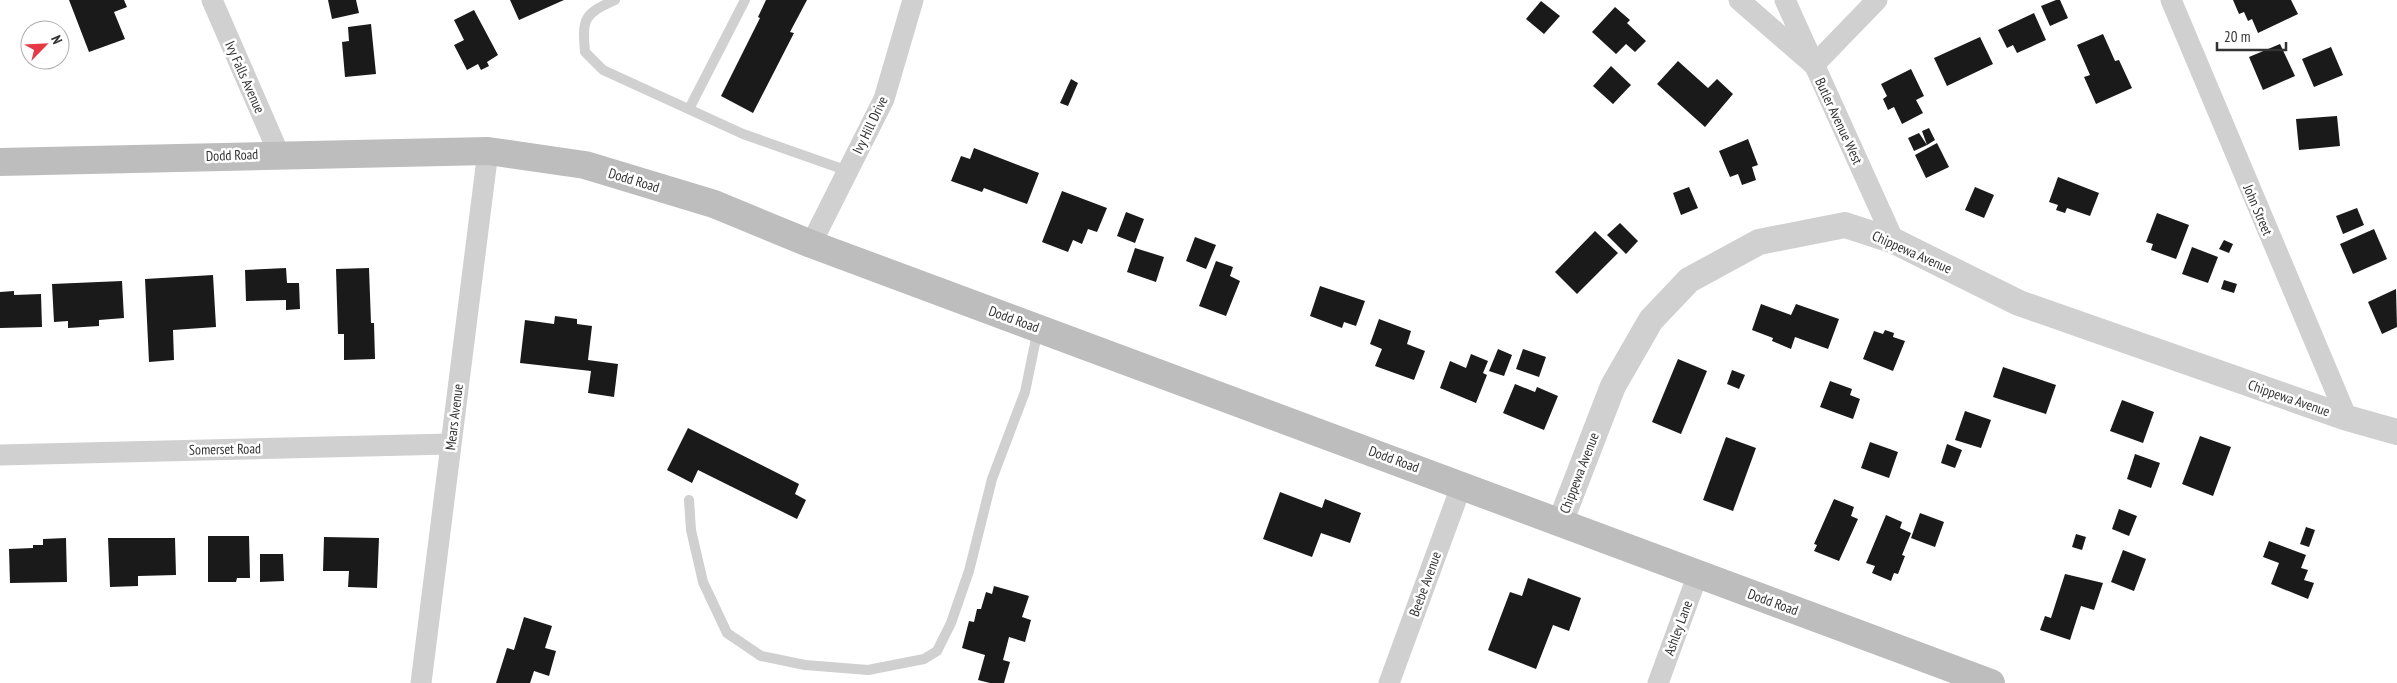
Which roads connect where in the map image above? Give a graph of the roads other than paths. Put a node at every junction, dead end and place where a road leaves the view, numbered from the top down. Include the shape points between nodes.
1 (212, 0) edge
2 (615, 0) edge
3 (746, 0) edge
4 (913, 0) edge
5 (1739, 0) edge
6 (1785, 0) edge
7 (1877, 0) edge
8 (2171, 0) edge
9 (1814, 65) junction
10 (689, 109) junction
11 (488, 151) junction
12 (279, 154) junction
13 (0, 162) edge
14 (848, 171) junction
15 (1894, 241) junction
16 (811, 244) junction
17 (1038, 328) junction
18 (2347, 418) junction
19 (2397, 432) edge
20 (450, 444) junction
21 (0, 455) edge
22 (1462, 484) junction
23 (688, 500) dead end
24 (1560, 523) junction
25 (1698, 574) junction
26 (421, 683) edge
27 (1389, 683) edge
28 (1658, 683) edge
29 (1991, 683) edge

1 - 12 street, Ivy Falls Avenue
2 - 10 lane via 592,10 583,28 585,52 603,70
3 - 10 lane
4 - 14 street, Ivy Hill Drive via 884,99
5 - 9 street
6 - 9 street, Butler Avenue West
7 - 9 street
8 - 18 street, John Street
9 - 15 street, Butler Avenue West
10 - 14 lane via 743,134
11 - 12 main road, Dodd Road
11 - 16 main road, Dodd Road via 584,165 714,204
11 - 20 street, Mears Avenue
12 - 13 main road, Dodd Road
14 - 16 street, Ivy Hill Drive
15 - 18 street, Chippewa Avenue via 2019,304
15 - 24 street, Chippewa Avenue via 1845,225 1759,242 1688,280 1651,320 1612,386
16 - 17 main road, Dodd Road
17 - 22 main road, Dodd Road
17 - 23 lane via 1025,392 992,479 971,563 951,623 937,650 924,659 868,670 805,665 761,656 727,633 703,582
18 - 19 street, Chippewa Avenue
20 - 21 street, Somerset Road
20 - 26 street, Mears Avenue
22 - 24 main road, Dodd Road
22 - 27 street, Beebe Avenue
24 - 25 main road, Dodd Road
25 - 28 street, Ashley Lane
25 - 29 main road, Dodd Road

